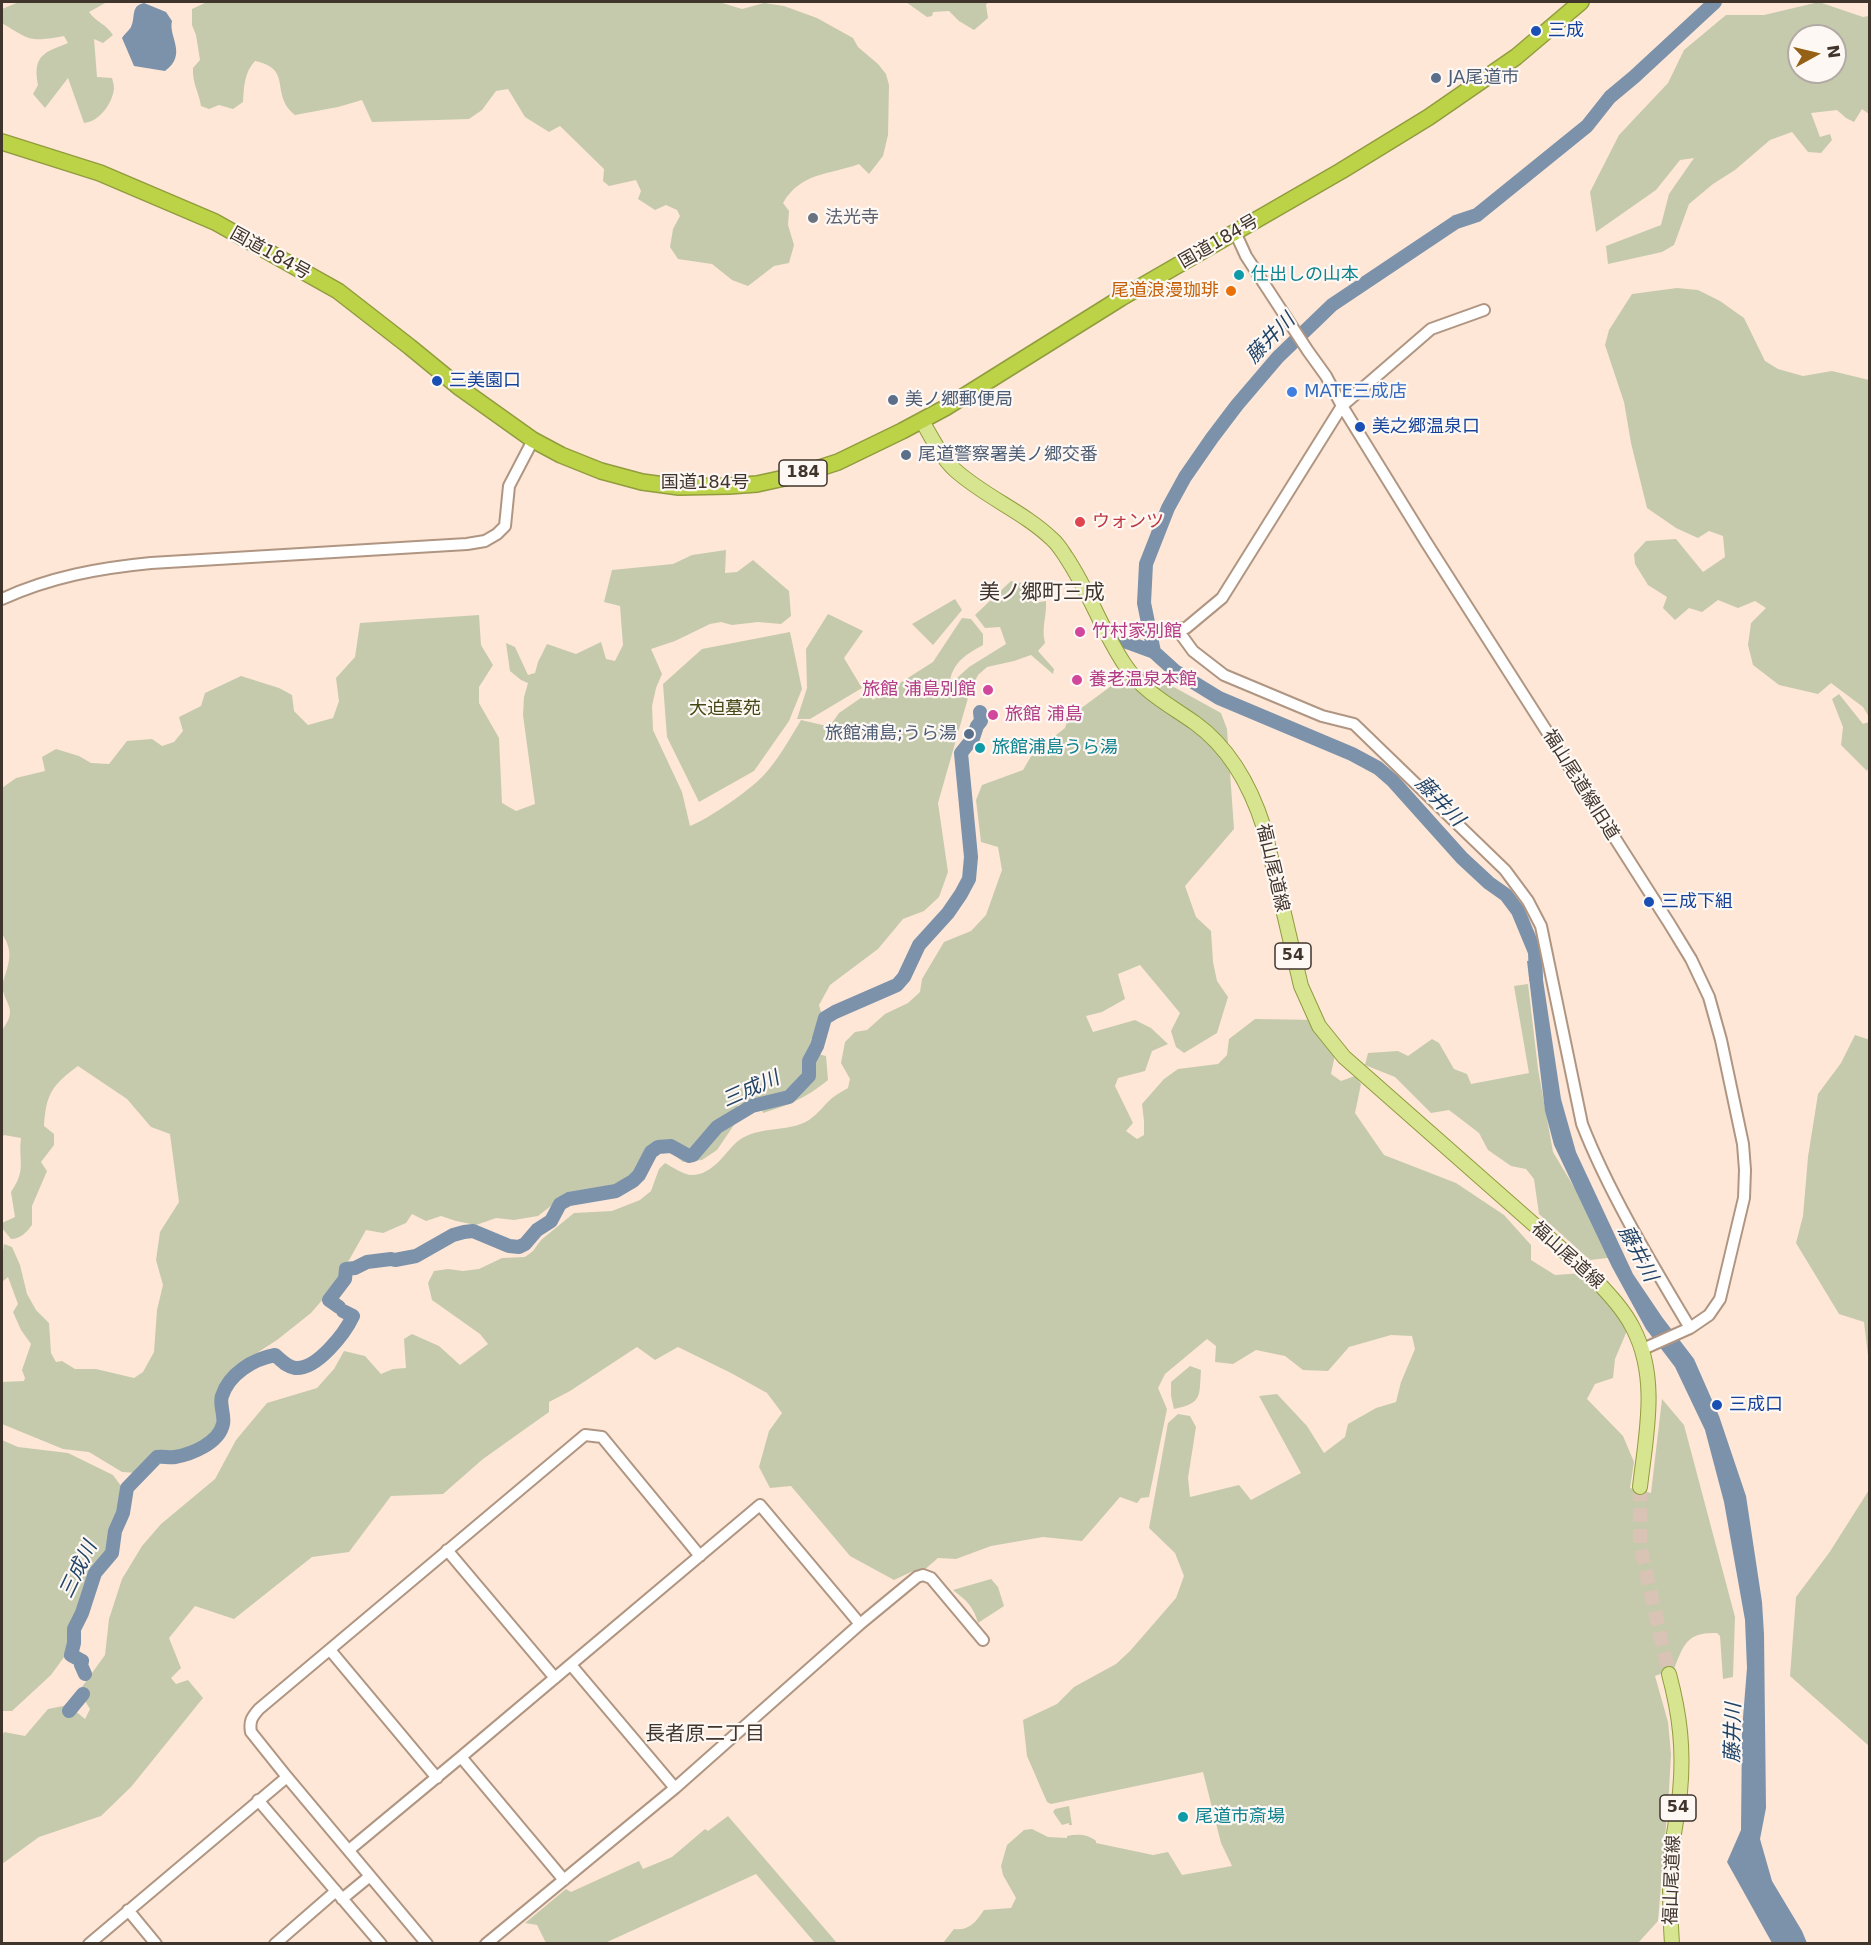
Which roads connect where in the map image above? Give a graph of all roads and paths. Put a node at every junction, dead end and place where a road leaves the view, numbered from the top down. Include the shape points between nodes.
1 (1581, 2) edge
2 (2, 142) edge
3 (1235, 232) junction
4 (1484, 310) dead end
5 (1342, 406) junction
6 (922, 421) junction
7 (533, 440) junction
8 (2, 599) edge
9 (1686, 1330) junction
10 (1647, 1347) junction
11 (1640, 1487) tunnel mouth
12 (447, 1550) junction
13 (700, 1556) junction
14 (860, 1624) junction
15 (983, 1640) dead end
16 (330, 1650) junction
17 (571, 1665) junction
18 (1669, 1674) tunnel mouth
19 (555, 1678) junction
20 (461, 1758) junction
21 (287, 1777) junction
22 (436, 1778) junction
23 (675, 1788) junction
24 (258, 1800) junction
25 (349, 1850) junction
26 (370, 1876) junction
27 (564, 1880) junction
28 (339, 1895) junction
29 (128, 1910) junction
30 (89, 1944) edge
31 (156, 1944) edge
32 (275, 1944) edge
33 (381, 1944) edge
34 (428, 1944) edge
35 (486, 1944) edge
36 (1672, 1944) edge

1 - 3 highway, 国道184号 / 184 via 1516,57 1430,117
2 - 7 highway, 国道184号 / 184 via 100,173 205,218 338,291 460,388
3 - 5 street, 福山尾道線旧道 via 1246,256
3 - 6 highway, 国道184号 / 184
4 - 5 street via 1431,329
5 - 9 street, 福山尾道線旧道 via 1669,923 1709,997 1743,1144 1744,1198 1720,1299 1709,1315
5 - 9 street via 1222,598 1186,628 1178,630 1193,651 1224,675 1322,716 1354,724 1518,886 1541,926 1582,1124
6 - 7 highway, 国道184号 / 184 via 838,462 798,475 729,486 679,487 642,482 601,471
6 - 10 main road, 福山尾道線 / 54 via 955,470 1054,541 1079,576 1126,667 1156,696 1198,725 1234,762 1264,828 1301,986 1332,1044 1590,1274 1615,1301
7 - 8 street via 509,486 505,526 485,541 107,567 51,580
9 - 10 street, 福山尾道線旧道
10 - 11 main road, 福山尾道線 / 54 via 1649,1404
12 - 13 street via 585,1435 602,1437
12 - 16 street
12 - 19 street
13 - 14 street via 760,1505
13 - 17 street
14 - 15 street via 923,1575 932,1578
14 - 23 street
16 - 21 street via 258,1709 249,1724 251,1732
16 - 22 street
17 - 19 street
17 - 23 street
18 - 36 main road, 福山尾道線 / 54 via 1678,1708 1682,1755 1671,1854
19 - 20 street
20 - 22 street
20 - 27 street
21 - 24 street
21 - 25 street
22 - 25 street
23 - 27 street
24 - 28 street
24 - 29 street
25 - 26 street
26 - 28 street
26 - 34 street
27 - 35 street
28 - 32 street
28 - 33 street
29 - 30 street
29 - 31 street

